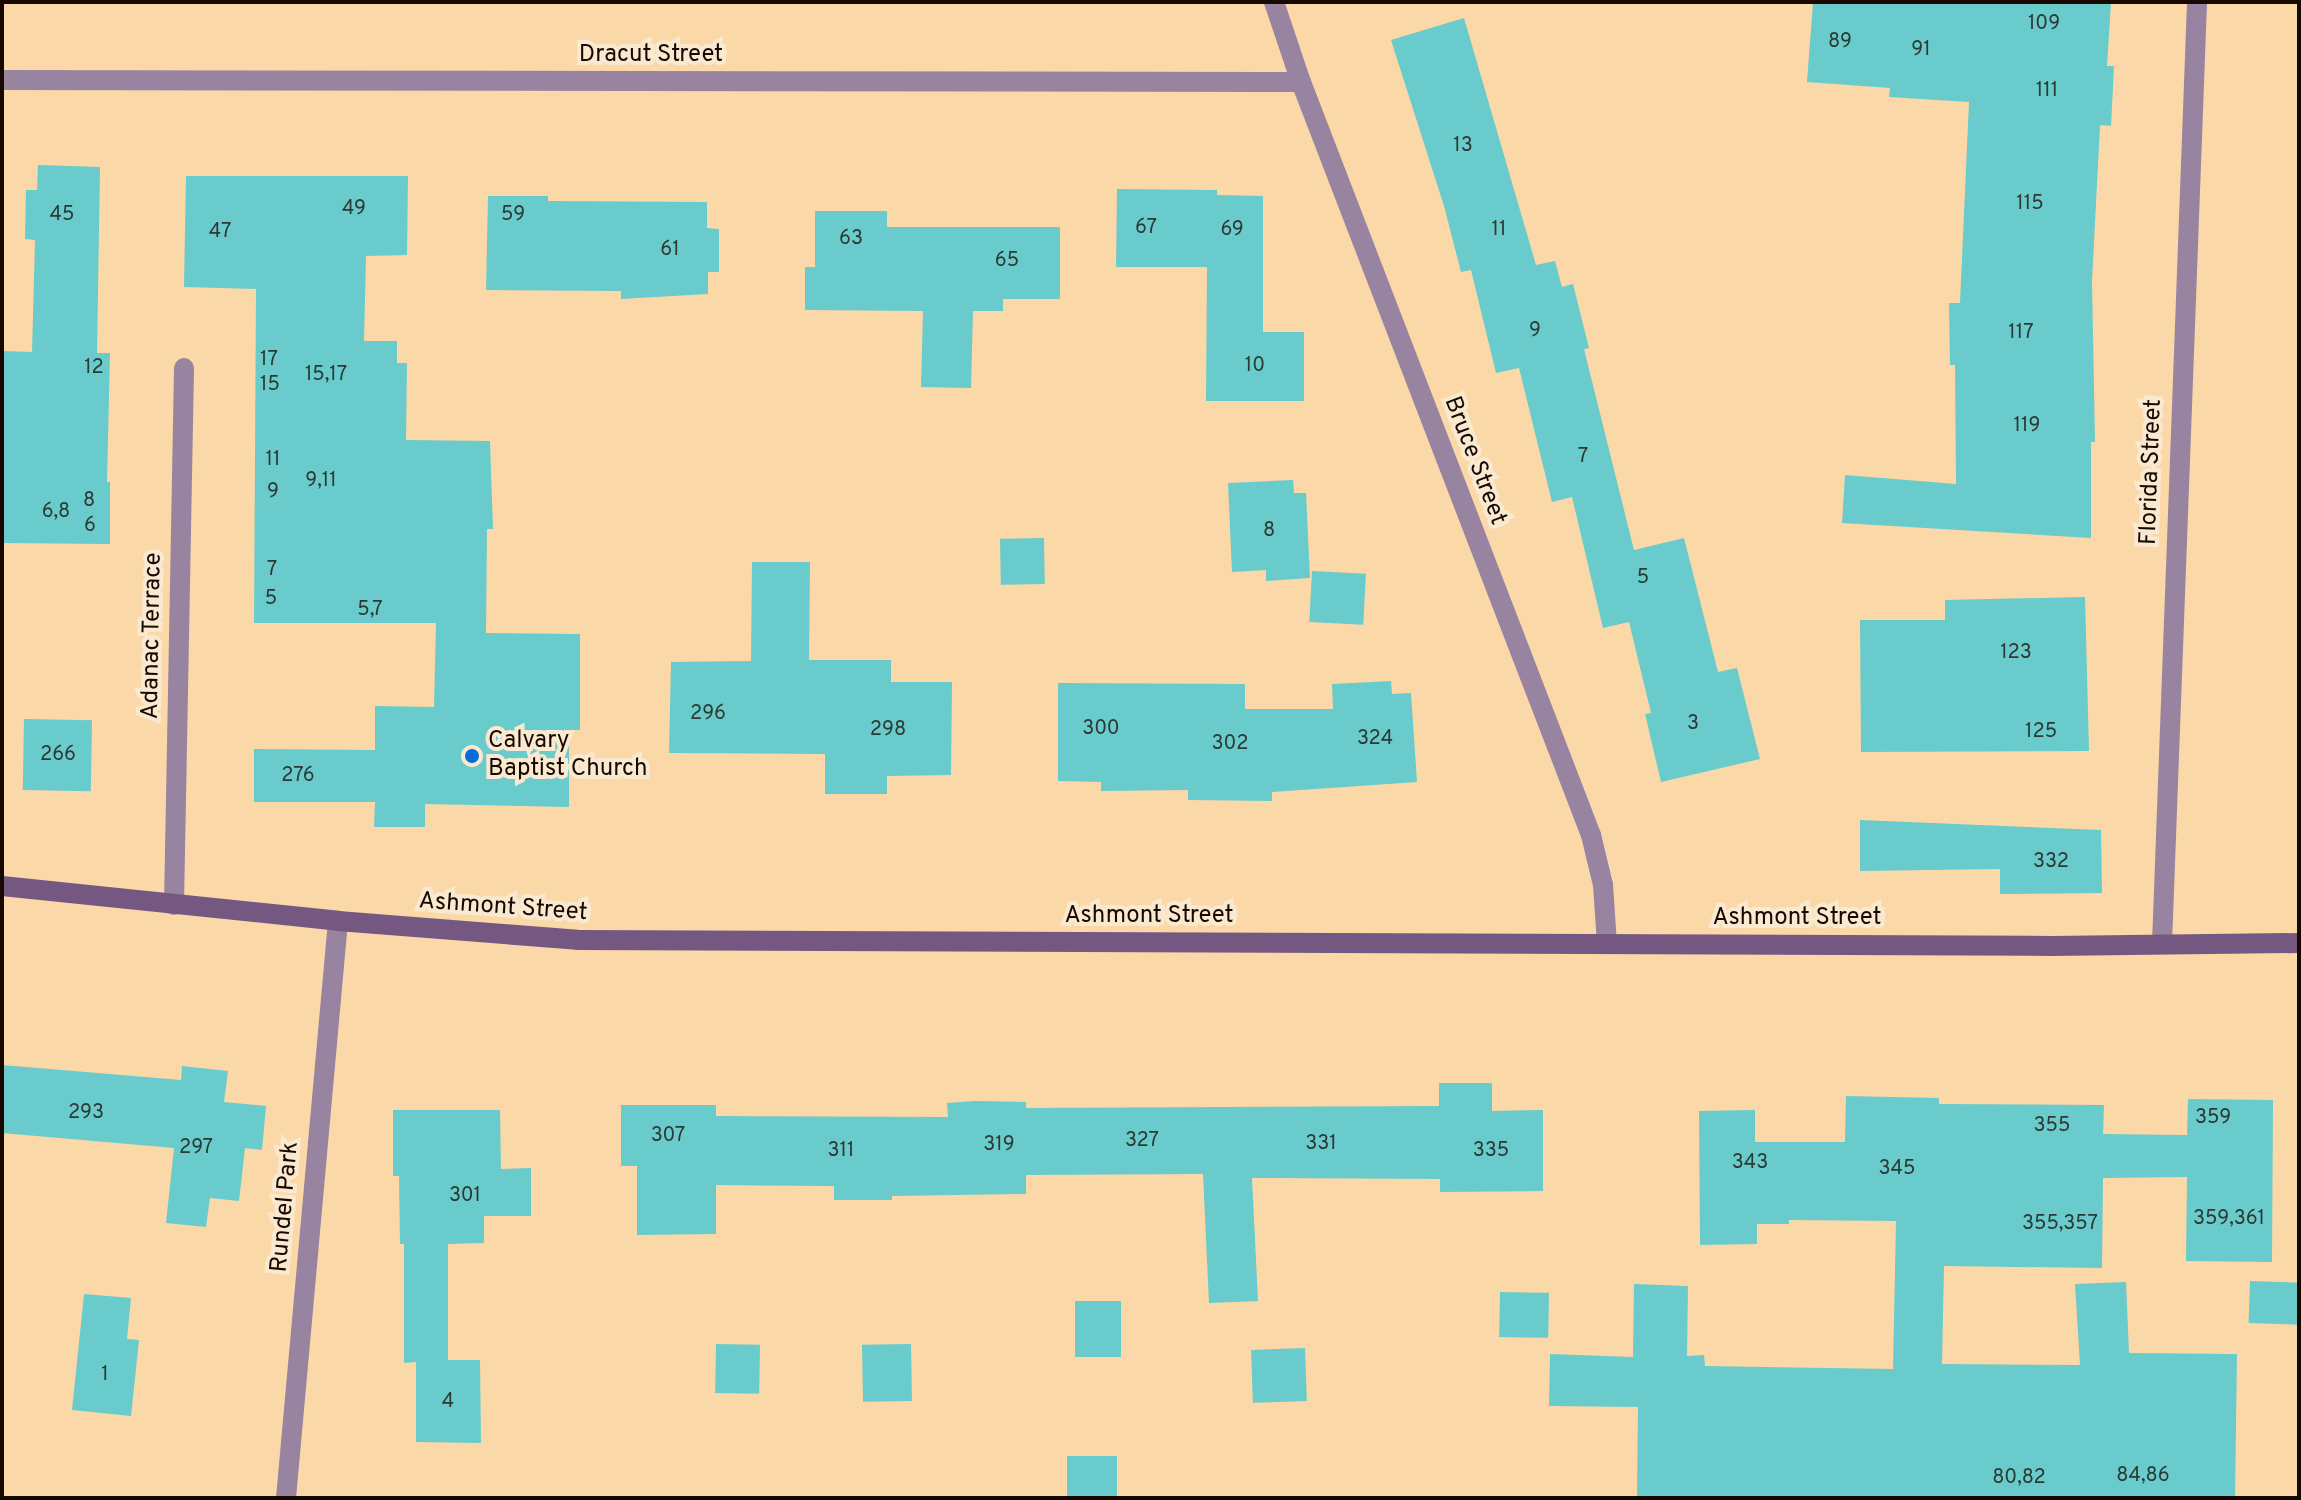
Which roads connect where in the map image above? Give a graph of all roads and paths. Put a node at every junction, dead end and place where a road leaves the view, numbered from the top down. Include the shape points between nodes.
1 (1274, 2) edge
2 (2197, 2) edge
3 (2, 80) edge
4 (1301, 82) junction
5 (184, 368) dead end
6 (2, 886) edge
7 (174, 905) junction
8 (338, 921) junction
9 (2299, 943) edge
10 (1607, 944) junction
11 (2162, 944) junction
12 (286, 1498) edge

1 - 4 street, Bruce Street
2 - 11 street, Florida Street
3 - 4 street, Dracut Street
4 - 10 street, Bruce Street via 1591,835 1603,885
5 - 7 street, Adanac Terrace
6 - 7 main road, Ashmont Street
7 - 8 main road, Ashmont Street
8 - 10 main road, Ashmont Street via 623,941
8 - 12 street, Rundel Park
9 - 11 main road, Ashmont Street
10 - 11 main road, Ashmont Street

